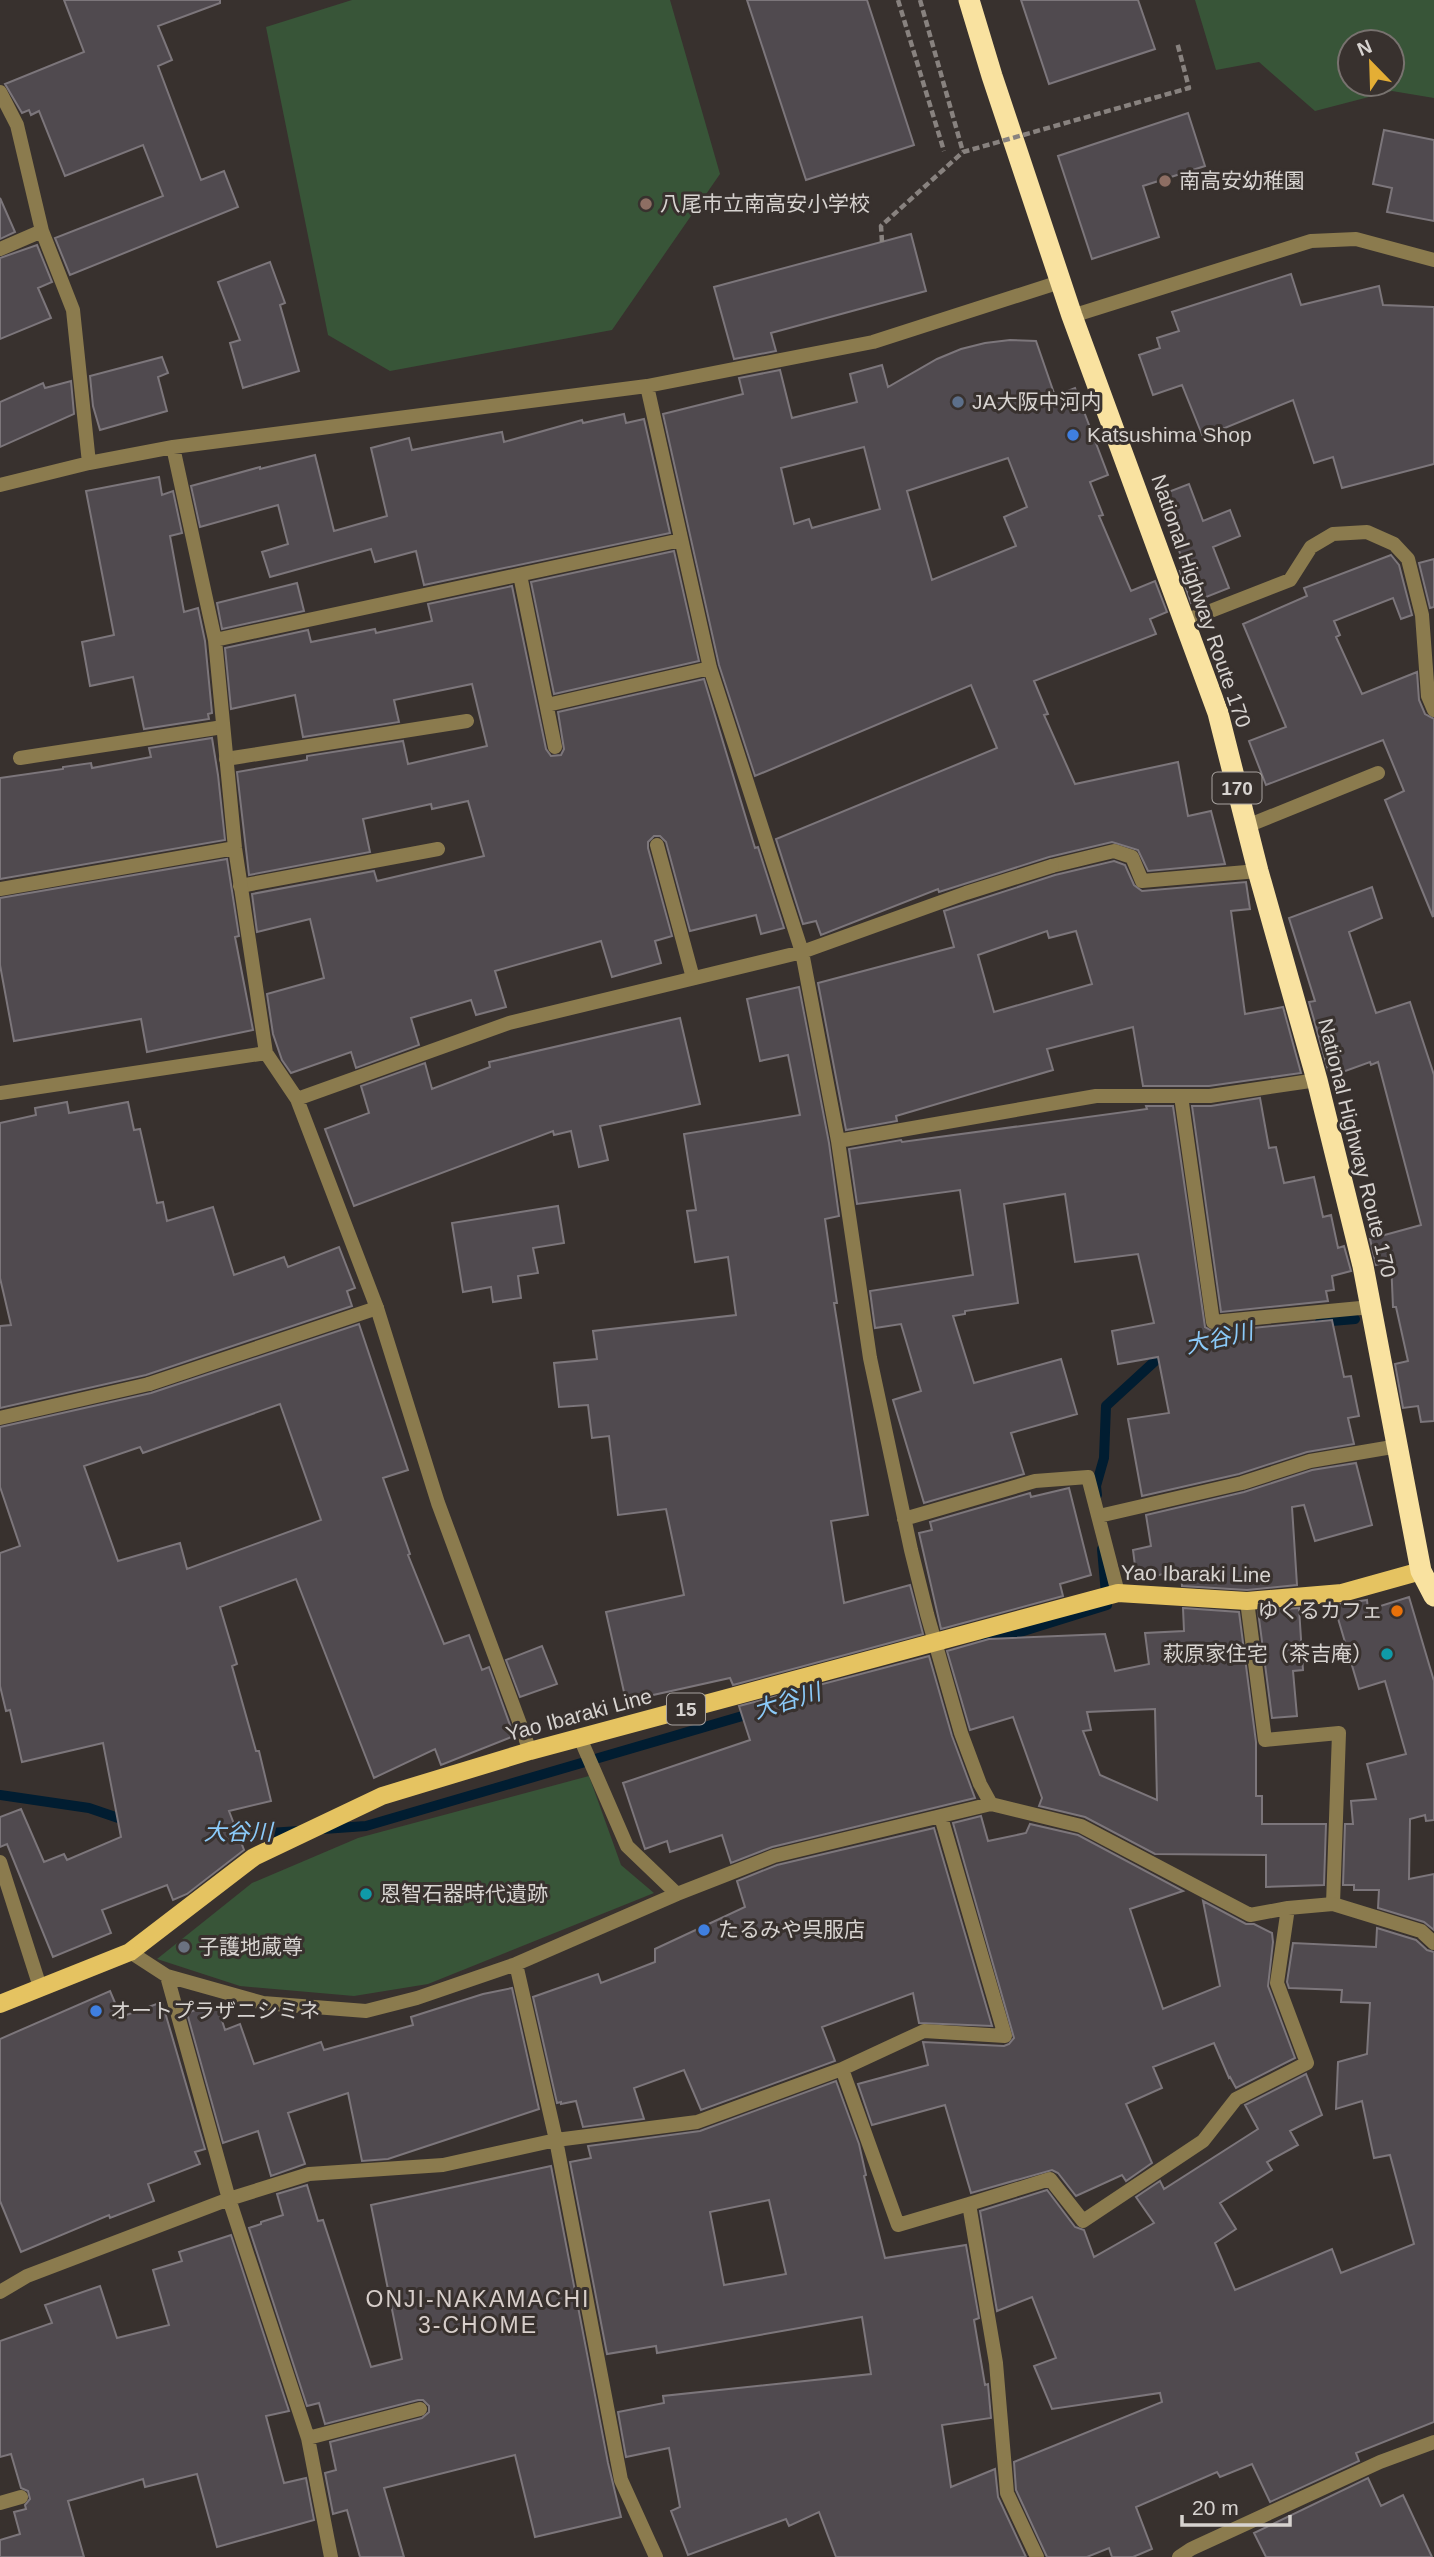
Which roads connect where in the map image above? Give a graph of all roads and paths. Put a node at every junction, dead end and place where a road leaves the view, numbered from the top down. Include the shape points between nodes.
1 (898, 0) edge
2 (920, 0) edge
3 (970, 0) edge
4 (1177, 42) dead end
5 (0, 92) edge
6 (944, 151) dead end
7 (963, 152) junction
8 (42, 231) junction
9 (882, 242) dead end
10 (0, 249) edge
11 (1434, 260) edge
12 (1060, 282) junction
13 (1072, 316) junction
14 (647, 386) junction
15 (173, 447) junction
16 (89, 463) junction
17 (0, 485) edge
18 (681, 540) junction
19 (520, 575) junction
20 (1185, 621) junction
21 (215, 640) junction
22 (709, 667) junction
23 (547, 705) junction
24 (1434, 710) edge
25 (467, 720) dead end
26 (223, 727) junction
27 (555, 747) dead end
28 (20, 758) dead end
29 (226, 759) junction
30 (1378, 773) dead end
31 (1247, 826) junction
32 (657, 845) dead end
33 (235, 848) junction
34 (438, 849) dead end
35 (1258, 871) junction
36 (240, 886) junction
37 (0, 890) edge
38 (802, 951) junction
39 (693, 978) junction
40 (266, 1053) junction
41 (1317, 1080) junction
42 (0, 1093) edge
43 (1181, 1096) junction
44 (297, 1098) junction
45 (838, 1141) junction
46 (1371, 1307) junction
47 (377, 1308) junction
48 (0, 1418) edge
49 (1398, 1446) junction
50 (1099, 1516) junction
51 (904, 1519) junction
52 (1428, 1568) edge
53 (1118, 1593) junction
54 (1434, 1596) edge
55 (1247, 1601) junction
56 (936, 1643) junction
57 (580, 1738) junction
58 (530, 1751) junction
59 (991, 1804) junction
60 (941, 1817) junction
61 (0, 1862) edge
62 (677, 1894) junction
63 (1333, 1904) junction
64 (1289, 1908) junction
65 (1434, 1943) edge
66 (130, 1952) junction
67 (516, 1964) junction
68 (167, 1976) junction
69 (40, 1987) junction
70 (0, 2004) edge
71 (842, 2069) junction
72 (556, 2140) junction
73 (229, 2199) junction
74 (969, 2204) junction
75 (0, 2292) edge
76 (420, 2409) dead end
77 (308, 2438) junction
78 (1434, 2442) edge
79 (21, 2497) dead end
80 (0, 2502) edge
81 (331, 2557) edge
82 (656, 2557) edge
83 (1037, 2557) edge
84 (1179, 2557) edge

1 - 6 path
2 - 7 path
3 - 12 highway, National Highway Route 170 / 170
4 - 7 path, bridge via 1189,88
5 - 8 street via 16,125
7 - 9 path, bridge via 881,226
8 - 10 street
8 - 16 street via 73,310
11 - 13 street via 1356,239 1311,241
12 - 13 highway, National Highway Route 170 / 170
12 - 14 street via 873,342
13 - 20 highway, National Highway Route 170 / 170
14 - 15 street
14 - 18 street
15 - 16 street
15 - 21 street
16 - 17 street
18 - 19 street
18 - 22 street
19 - 21 street
19 - 23 street
20 - 24 street via 1290,580 1311,547 1333,534 1367,532 1394,544 1408,559 1422,615 1428,696
20 - 31 highway, National Highway Route 170 / 170 via 1218,713
21 - 26 street
22 - 23 street
22 - 38 street
23 - 27 street
25 - 29 street
26 - 28 street
26 - 29 street
29 - 33 street
30 - 31 street
31 - 35 highway, National Highway Route 170 / 170
32 - 39 street
33 - 36 street
33 - 37 street
34 - 36 street
35 - 38 street via 1142,881 1132,857 1114,851 966,893
35 - 41 highway, National Highway Route 170 / 170
36 - 40 street
38 - 39 street
38 - 45 street
39 - 44 street via 509,1023
40 - 42 street
40 - 44 street
41 - 43 street
41 - 46 highway, National Highway Route 170 / 170
43 - 45 street via 1096,1096
43 - 46 street via 1213,1322
44 - 47 street
45 - 51 street via 870,1358
46 - 49 highway, National Highway Route 170 / 170
47 - 48 street via 149,1384
47 - 58 street via 438,1503
49 - 50 street via 1310,1461 1242,1483
49 - 52 highway, National Highway Route 170 / 170
50 - 51 street via 1088,1477 1035,1481
50 - 53 street
51 - 56 street
52 - 54 highway, National Highway Route 170 / 170
52 - 55 main road, Yao Ibaraki Line / 15 via 1342,1593
53 - 55 main road, Yao Ibaraki Line / 15
53 - 56 main road, Yao Ibaraki Line / 15
55 - 63 street via 1265,1740 1339,1733
56 - 57 main road, Yao Ibaraki Line / 15
56 - 59 street via 961,1732
57 - 58 main road, Yao Ibaraki Line / 15
57 - 62 street via 627,1846
58 - 66 main road, Yao Ibaraki Line / 15 via 382,1796 254,1857
59 - 60 street
59 - 64 street via 1081,1826 1250,1915
60 - 62 street via 774,1856
60 - 71 street via 1004,2036 924,2031
61 - 69 street
62 - 67 street
63 - 64 street
63 - 65 street via 1420,1931
64 - 74 street via 1277,1983 1307,2063 1236,2099 1203,2141 1083,2221 1050,2179
66 - 68 street
66 - 69 main road, Yao Ibaraki Line / 15
67 - 68 street via 366,2011 263,2003
67 - 72 street
68 - 73 street
69 - 70 main road, Yao Ibaraki Line / 15
71 - 72 street via 697,2122
71 - 74 street via 898,2225
72 - 73 street via 443,2165 309,2174
72 - 82 street via 621,2480
73 - 75 street via 27,2276
73 - 77 street
74 - 83 street via 996,2362 1007,2493
76 - 77 street
77 - 81 street
78 - 84 street via 1380,2462
79 - 80 street

